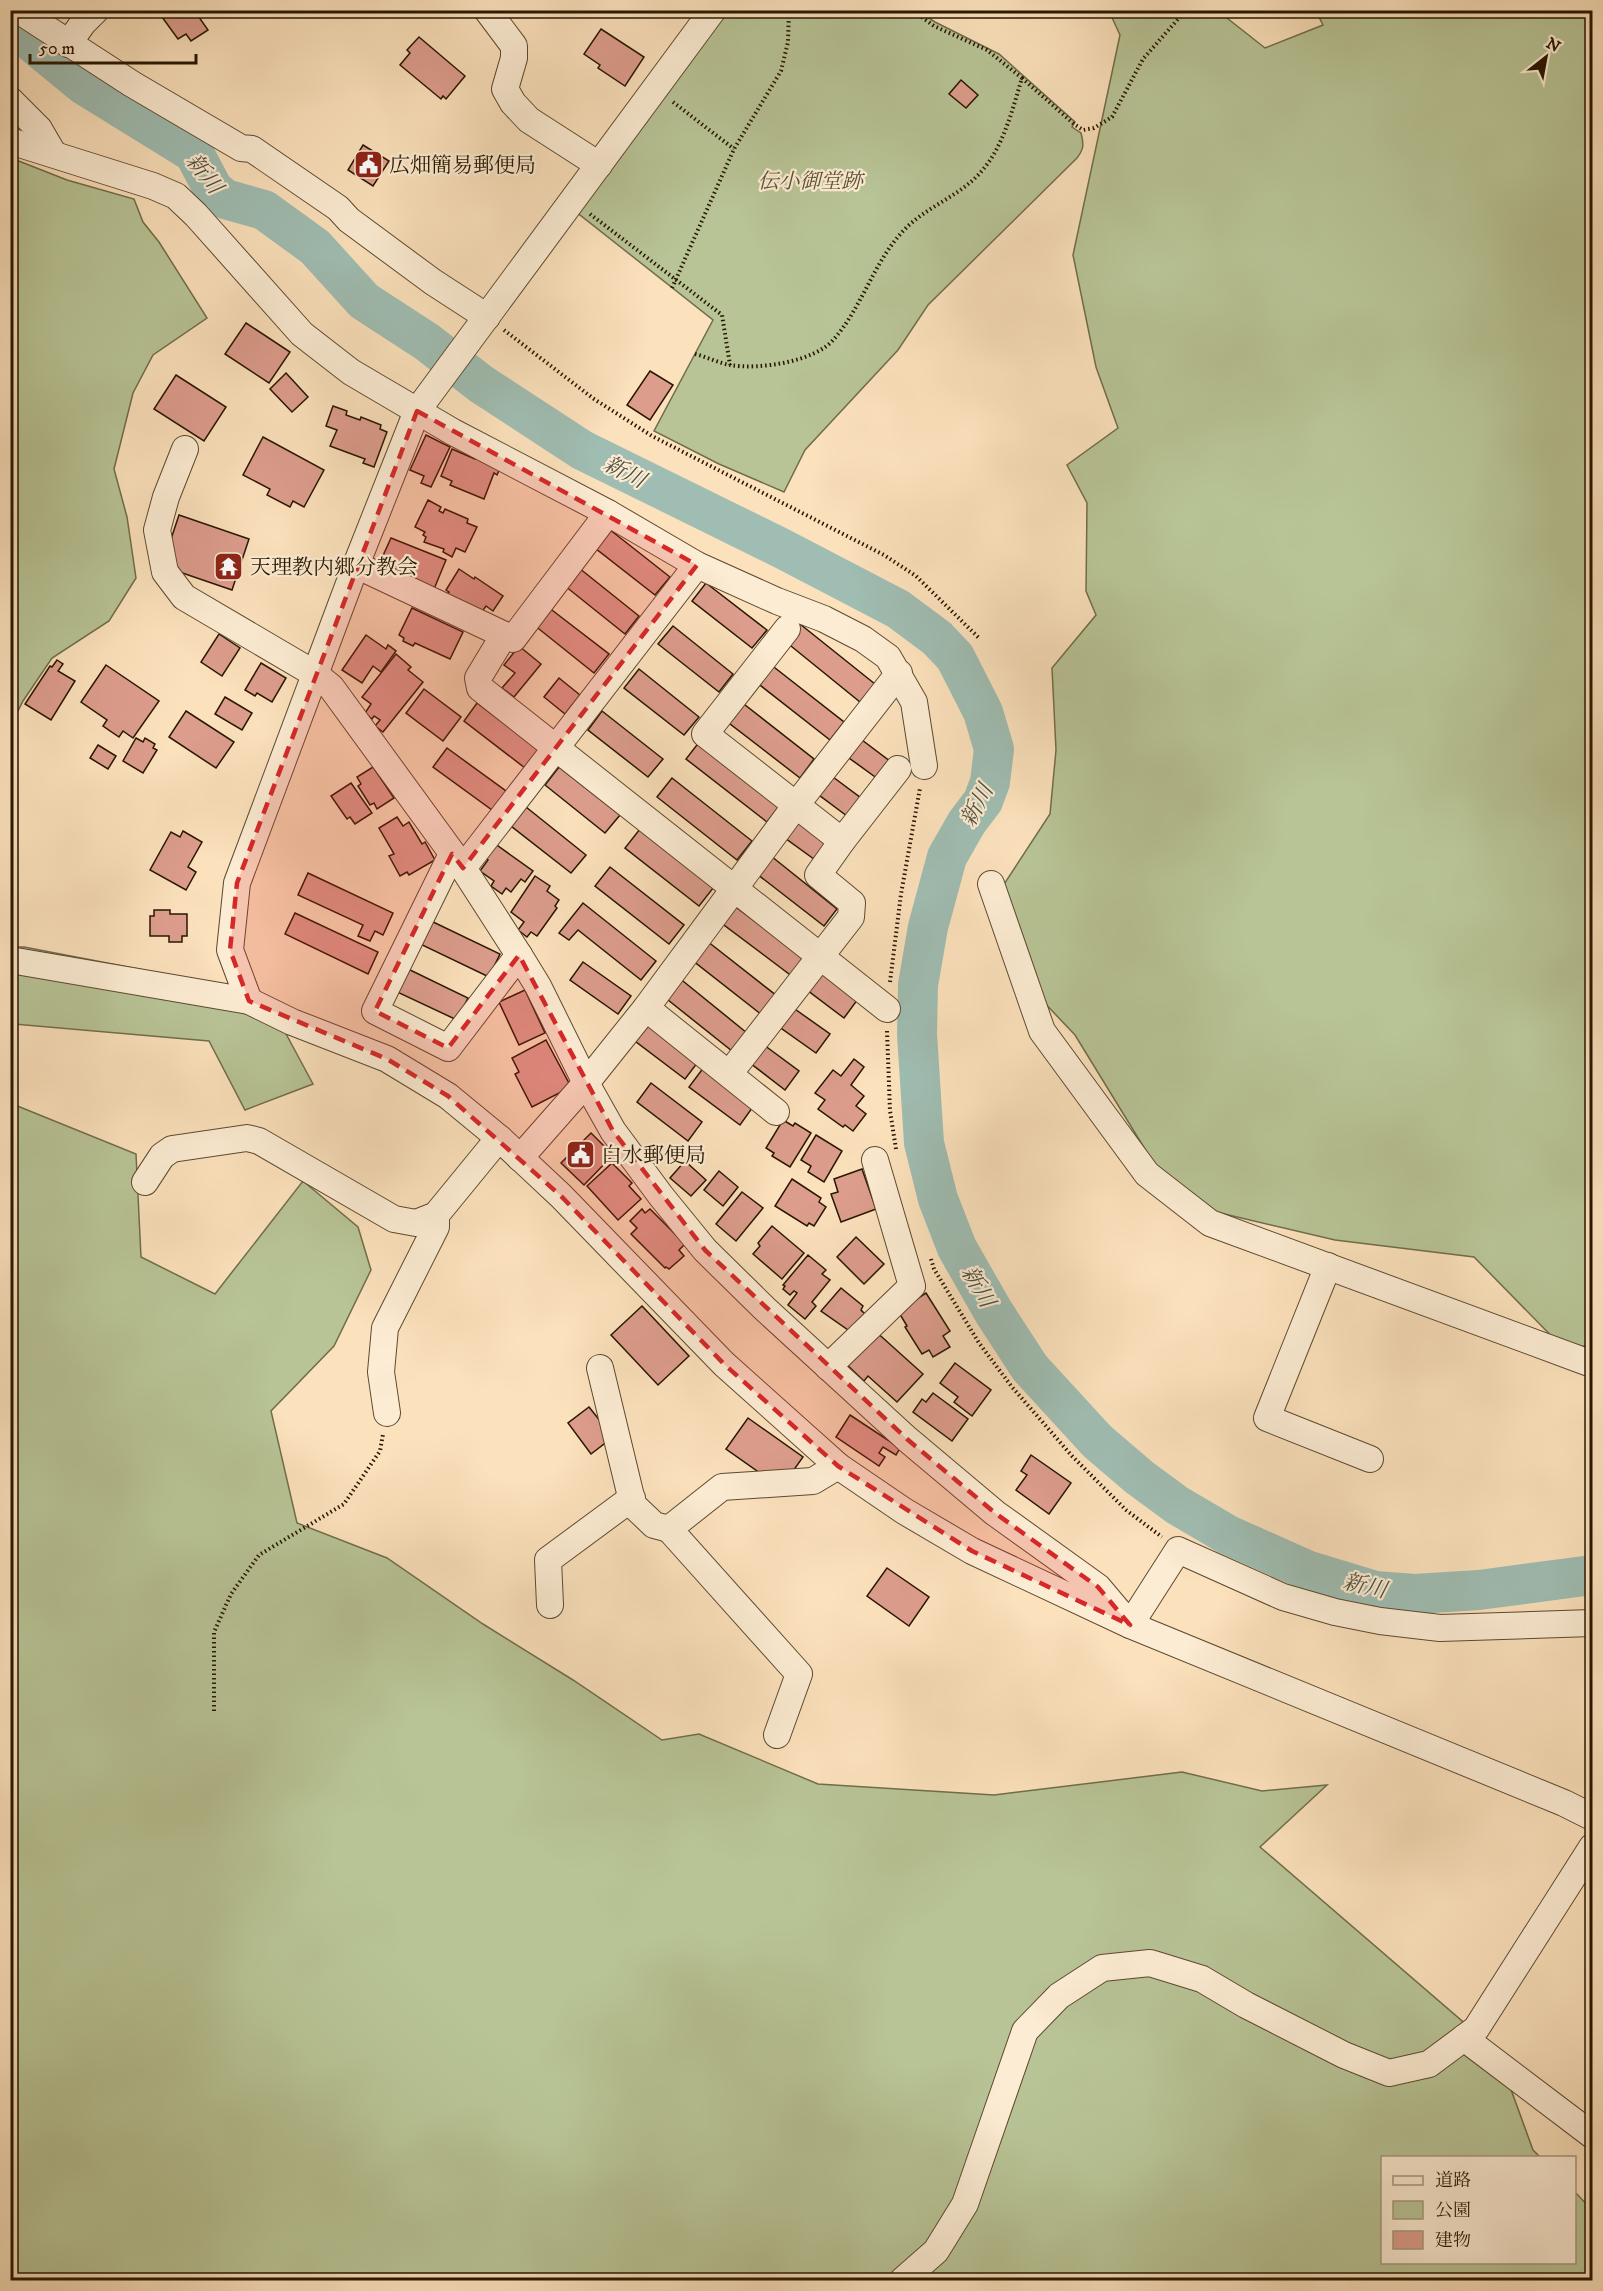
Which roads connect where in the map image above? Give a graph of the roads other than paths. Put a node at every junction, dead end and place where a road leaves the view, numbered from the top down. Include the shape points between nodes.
1 (18, 10) edge
2 (96, 10) edge
3 (487, 10) edge
4 (713, 10) edge
5 (69, 44) junction
6 (10, 100) edge
7 (10, 141) edge
8 (53, 153) junction
9 (599, 165) junction
10 (484, 321) junction
11 (417, 411) junction
12 (185, 449) dead end
13 (608, 513) junction
14 (356, 565) junction
15 (697, 565) junction
16 (787, 629) dead end
17 (504, 635) junction
18 (899, 673) junction
19 (315, 674) junction
20 (557, 748) junction
21 (924, 766) dead end
22 (898, 769) dead end
23 (796, 805) junction
24 (842, 841) junction
25 (458, 861) junction
26 (991, 884) dead end
27 (736, 888) junction
28 (519, 955) junction
29 (819, 956) junction
30 (10, 960) edge
31 (249, 1001) junction
32 (646, 1008) junction
33 (887, 1009) dead end
34 (729, 1074) junction
35 (586, 1083) junction
36 (776, 1112) dead end
37 (499, 1138) junction
38 (520, 1158) junction
39 (875, 1160) dead end
40 (145, 1182) dead end
41 (436, 1215) junction
42 (1328, 1266) junction
43 (1593, 1364) edge
44 (828, 1367) junction
45 (600, 1368) dead end
46 (387, 1413) road end
47 (1370, 1459) dead end
48 (838, 1466) junction
49 (632, 1498) junction
50 (669, 1529) junction
51 (550, 1605) dead end
52 (1593, 1623) edge
53 (1130, 1625) junction
54 (777, 1736) dead end
55 (1593, 1817) edge
56 (1593, 1848) edge
57 (1464, 2038) junction
58 (1593, 2135) edge
59 (903, 2280) edge

1 - 5 street
2 - 5 street
3 - 9 street via 514,46 505,89 513,104 529,120
4 - 9 street
5 - 10 street via 241,148 252,149 338,208
6 - 8 street via 39,129
7 - 8 street
8 - 11 street via 176,196 302,334 351,372
9 - 10 street
10 - 11 street
11 - 13 street
11 - 14 street
12 - 19 street via 157,530 165,572 184,597
13 - 15 street
13 - 17 street via 513,639
14 - 17 street
14 - 19 street
15 - 18 street via 863,639 888,657
15 - 20 street
16 - 23 street via 705,734
17 - 20 street via 478,678 480,688
18 - 21 street via 914,702
18 - 23 street
19 - 25 street via 331,687
19 - 31 street via 237,883 230,950
20 - 25 street
20 - 27 street
22 - 24 street
23 - 24 street
23 - 27 street
24 - 29 street via 818,875 852,903 850,917
25 - 28 street
25 - 28 street via 375,1011 448,1048
26 - 42 street via 1042,1031 1147,1174 1210,1223
27 - 29 street
27 - 32 street
28 - 35 street
29 - 33 street
29 - 34 street
30 - 31 street
31 - 37 street via 387,1059 448,1096
32 - 34 street
32 - 35 street
34 - 36 street
35 - 38 street
35 - 44 street via 613,1131 705,1250
37 - 38 street
37 - 41 street
38 - 48 street via 724,1364
39 - 44 street via 912,1286
40 - 41 street via 162,1156 172,1149 247,1138 259,1141 394,1219 416,1223
41 - 46 street via 436,1227 385,1328 381,1372
42 - 43 street
42 - 47 street via 1267,1418
44 - 53 street via 995,1513 1098,1587
45 - 49 street
48 - 50 street via 813,1481 722,1487
48 - 53 street via 972,1551
49 - 50 street via 633,1505 654,1525
49 - 51 street via 548,1560
50 - 54 street via 799,1674
52 - 53 street via 1440,1628 1380,1621 1283,1597 1178,1550
53 - 55 street
56 - 57 street via 1476,2029
57 - 58 street
57 - 59 street via 1429,2064 1389,2073 1344,2055 1202,1979 1150,1963 1102,1968 1059,1996 1025,2031 965,2204 936,2251

